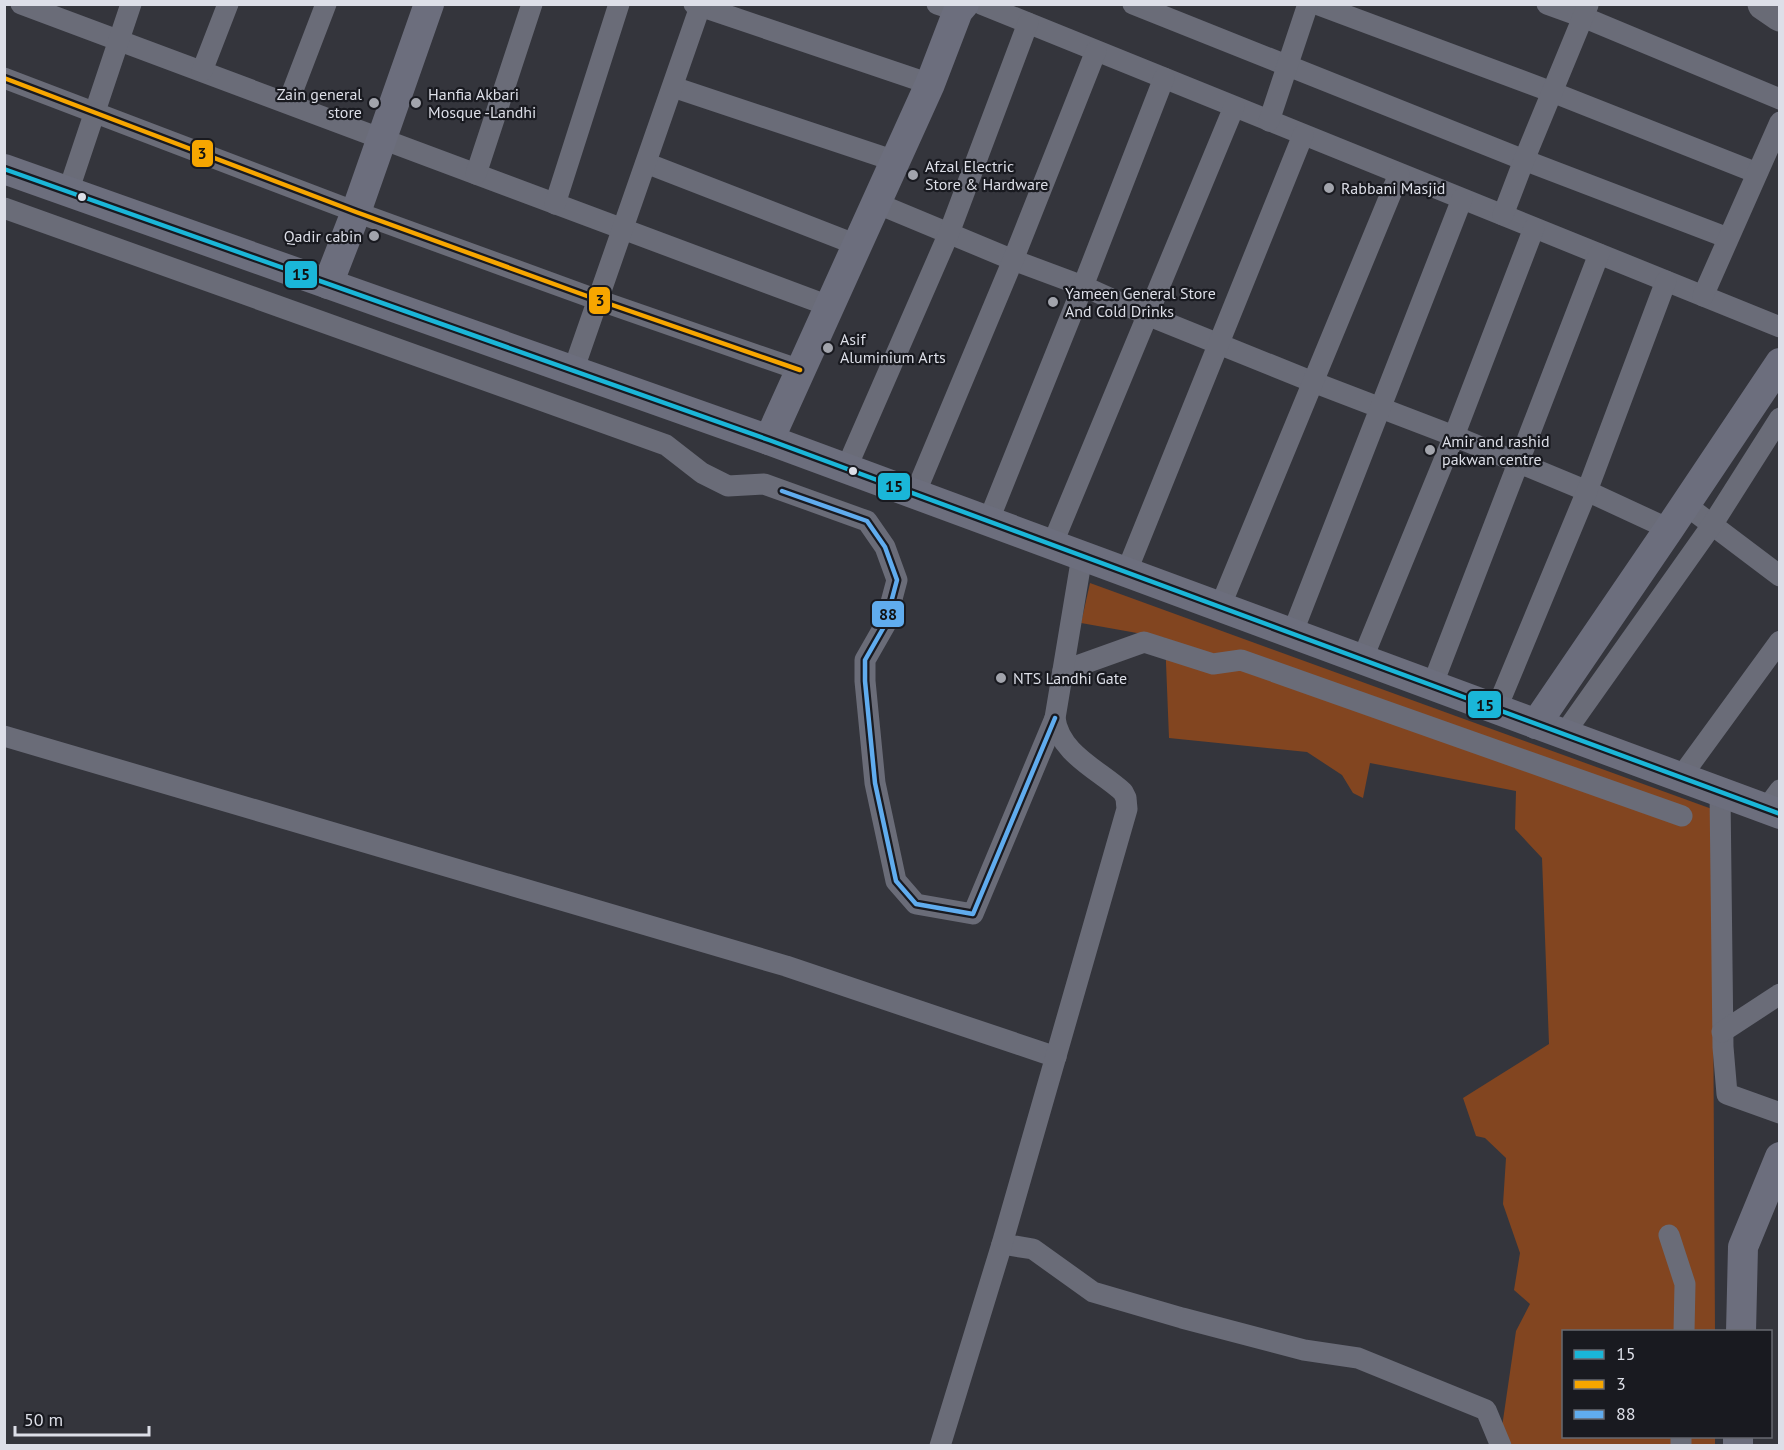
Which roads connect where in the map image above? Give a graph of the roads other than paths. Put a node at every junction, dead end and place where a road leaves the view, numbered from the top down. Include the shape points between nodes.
1 (21, 4) edge
2 (131, 4) edge
3 (228, 4) edge
4 (326, 4) edge
5 (429, 4) edge
6 (532, 4) edge
7 (619, 4) edge
8 (1133, 4) edge
9 (1308, 4) edge
10 (1316, 4) edge
11 (1547, 4) edge
12 (1764, 4) edge
13 (699, 5) edge
14 (960, 6) edge
15 (1586, 11) edge
16 (1779, 15) edge
17 (1028, 23) junction
18 (118, 42) junction
19 (1096, 51) junction
20 (1287, 67) junction
21 (202, 71) junction
22 (4, 78) edge
23 (1164, 78) junction
24 (930, 84) junction
25 (672, 87) junction
26 (1552, 92) junction
27 (1779, 99) edge
28 (288, 104) junction
29 (1234, 107) junction
30 (95, 111) junction
31 (1269, 121) junction
32 (1779, 122) edge
33 (1303, 135) junction
34 (382, 139) junction
35 (1524, 160) junction
36 (895, 161) junction
37 (646, 163) junction
38 (4, 169) edge
39 (1757, 173) junction
40 (476, 174) junction
41 (1399, 174) junction
42 (68, 192) junction
43 (1462, 199) junction
44 (876, 202) junction
45 (555, 204) junction
46 (4, 208) edge
47 (356, 212) junction
48 (1503, 215) junction
49 (1534, 228) junction
50 (622, 229) junction
51 (949, 233) junction
52 (1728, 238) junction
53 (857, 245) junction
54 (1599, 254) junction
55 (1013, 260) junction
56 (1666, 281) junction
57 (328, 284) junction
58 (1083, 286) junction
59 (1703, 296) junction
60 (598, 300) junction
61 (829, 306) junction
62 (1147, 315) junction
63 (1779, 327) edge
64 (1219, 344) junction
65 (800, 370) junction
66 (573, 371) junction
67 (1777, 373) edge
68 (1313, 382) junction
69 (1380, 408) junction
70 (1779, 418) edge
71 (1454, 436) junction
72 (769, 440) junction
73 (1516, 463) junction
74 (846, 469) junction
75 (1587, 491) junction
76 (915, 495) junction
77 (1678, 517) junction
78 (988, 522) junction
79 (1712, 525) junction
80 (1052, 545) junction
81 (1082, 556) junction
82 (1126, 573) junction
83 (1779, 576) edge
84 (1220, 607) junction
85 (1292, 634) junction
86 (1779, 641) edge
87 (1362, 660) junction
88 (1063, 671) junction
89 (1432, 686) junction
90 (1496, 710) junction
91 (1054, 718) junction
92 (1550, 729) junction
93 (4, 736) edge
94 (1680, 778) junction
95 (1720, 793) junction
96 (1775, 805) edge
97 (1682, 816) dead end
98 (1779, 994) edge
99 (1722, 1032) junction
100 (1056, 1057) junction
101 (1779, 1113) edge
102 (1778, 1163) edge
103 (1670, 1235) dead end
104 (1002, 1244) junction
105 (1684, 1330) edge
106 (1741, 1330) edge
107 (940, 1446) edge
108 (1501, 1446) edge

1 - 18 street
2 - 18 street
3 - 21 street
4 - 28 street
5 - 34 street
6 - 40 street
7 - 45 street
8 - 20 street
9 - 20 street
10 - 26 street
11 - 15 street
12 - 16 main road
13 - 24 street
13 - 25 street
14 - 17 street
14 - 24 street
15 - 26 street
15 - 27 street
17 - 19 street
17 - 51 street
18 - 21 street
18 - 30 street
19 - 23 street
19 - 55 street
20 - 31 street
20 - 35 street
21 - 28 street
22 - 30 street
23 - 29 street
23 - 58 street
24 - 36 street
25 - 36 street
25 - 37 street
26 - 35 street
26 - 39 street
28 - 34 street
29 - 31 street
29 - 62 street
30 - 42 street
30 - 47 street
31 - 33 street
32 - 39 street
33 - 41 street
33 - 64 street
34 - 40 street
34 - 47 street
35 - 48 street
35 - 52 street
36 - 44 street
37 - 50 street
37 - 53 street
38 - 42 street
39 - 52 street
40 - 45 street
41 - 43 street
41 - 68 street
42 - 57 street
43 - 48 street
43 - 69 street
44 - 51 street
44 - 53 street
45 - 50 street
46 - 91 street via 666,445 702,473 728,486 764,484 867,521 885,547 897,580 885,625 865,660 875,783 896,881 916,904 973,914
47 - 57 street
47 - 60 street
48 - 49 street
49 - 54 street
49 - 71 street
50 - 60 street
50 - 61 street
51 - 55 street
51 - 74 street
52 - 59 street
53 - 61 street
54 - 56 street
54 - 73 street
55 - 58 street
55 - 76 street
56 - 59 street
56 - 75 street
57 - 66 street
58 - 62 street
58 - 78 street
59 - 63 street
60 - 65 street
60 - 66 street
61 - 65 street
62 - 64 street
62 - 80 street
64 - 68 street
64 - 82 street
65 - 72 street
66 - 72 street
67 - 77 street
68 - 69 street
68 - 84 street
69 - 71 street
69 - 85 street
70 - 79 street
71 - 73 street
71 - 87 street
72 - 74 street
73 - 75 street
73 - 89 street
74 - 76 street
75 - 77 street
75 - 90 street
76 - 78 street
77 - 79 street
77 - 92 street
78 - 80 street
79 - 83 street
79 - 92 street
80 - 81 street
81 - 82 street
81 - 88 street
82 - 84 street
84 - 85 street
85 - 87 street
86 - 94 street
87 - 89 street
88 - 91 street
88 - 97 street via 1144,642 1213,664 1241,660
89 - 90 street
90 - 92 street
91 - 100 street via 1065,744 1123,792 1127,809
92 - 94 street
93 - 100 street via 786,966
94 - 95 street
95 - 96 street
95 - 99 street
98 - 99 street
99 - 101 street via 1727,1094
100 - 104 street
102 - 106 street via 1743,1246
103 - 105 street via 1685,1284
104 - 107 street
104 - 108 street via 1033,1249 1093,1292 1304,1350 1358,1358 1486,1410

